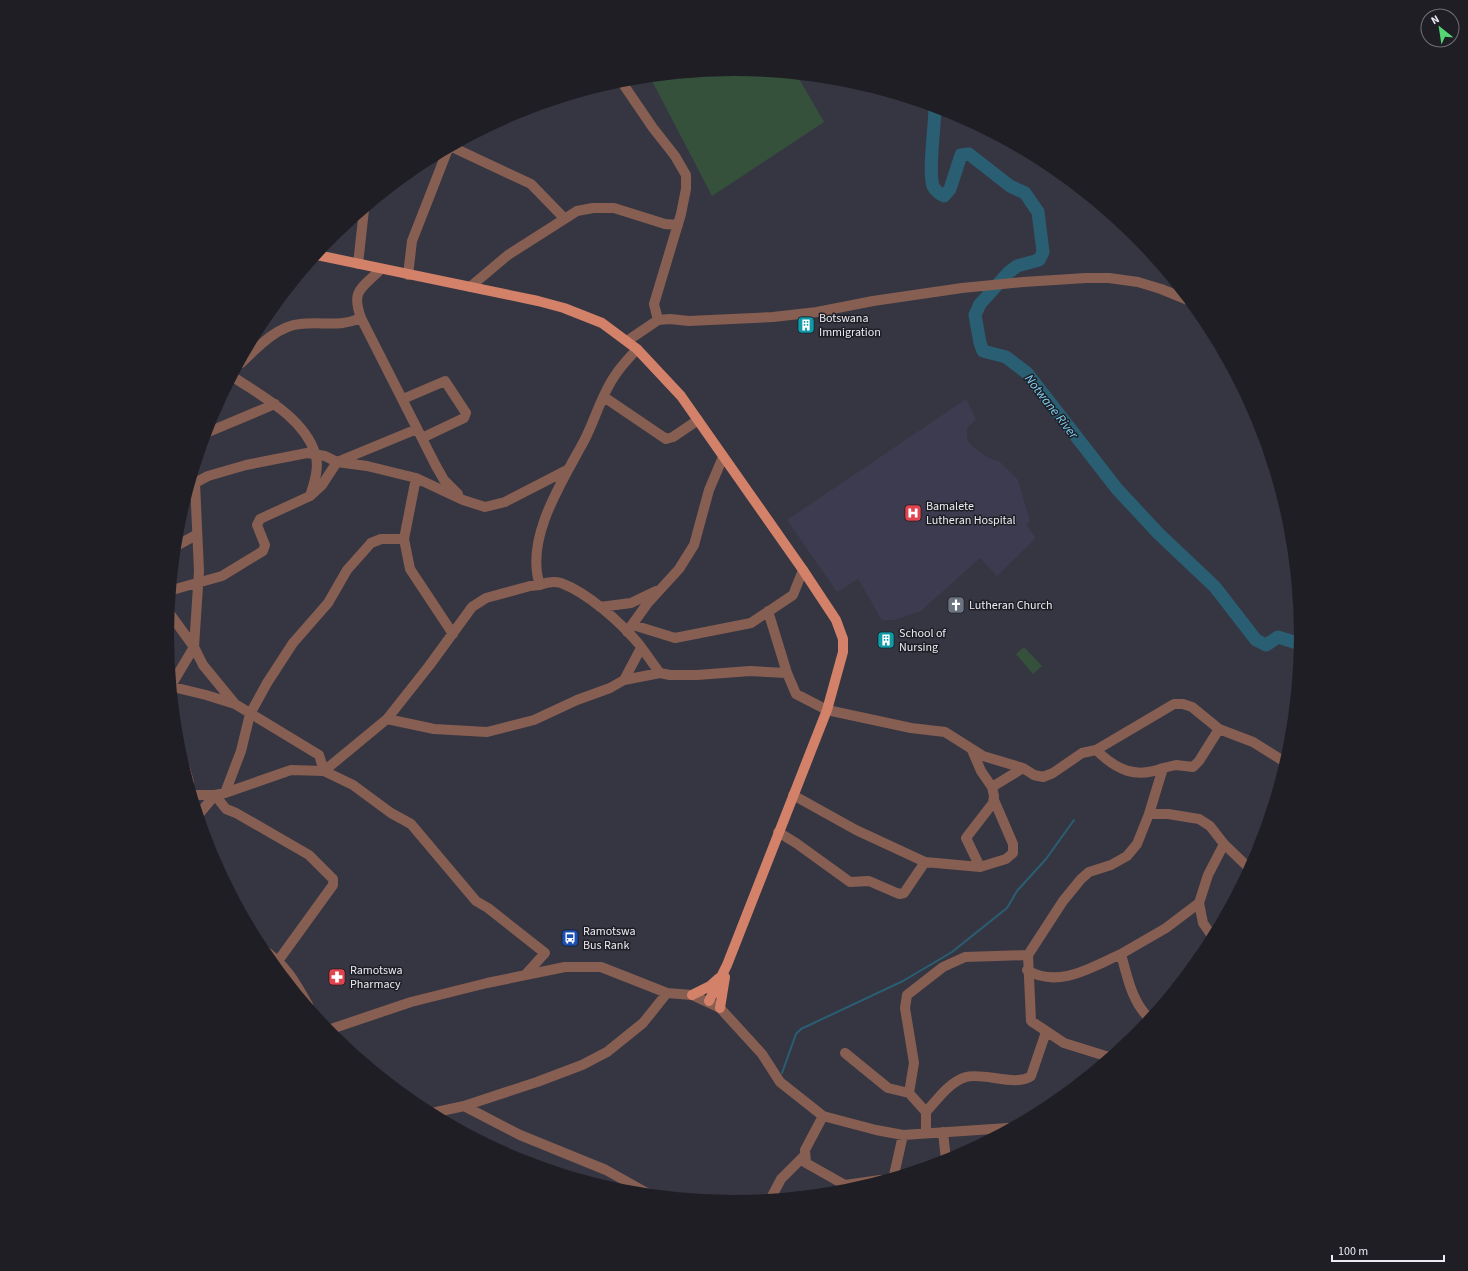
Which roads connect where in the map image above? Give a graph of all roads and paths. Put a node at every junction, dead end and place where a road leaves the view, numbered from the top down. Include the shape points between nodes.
1 (625, 87) edge
2 (457, 149) edge
3 (445, 156) edge
4 (363, 217) edge
5 (564, 218) junction
6 (678, 225) junction
7 (322, 257) edge
8 (358, 264) junction
9 (380, 270) junction
10 (408, 275) junction
11 (470, 287) junction
12 (1179, 296) edge
13 (361, 318) junction
14 (658, 320) junction
15 (627, 341) junction
16 (637, 349) junction
17 (250, 355) edge
18 (237, 379) edge
19 (604, 397) junction
20 (402, 399) junction
21 (275, 404) junction
22 (698, 420) junction
23 (214, 430) edge
24 (420, 434) junction
25 (316, 454) junction
26 (723, 457) junction
27 (337, 462) junction
28 (567, 470) junction
29 (416, 478) junction
30 (197, 482) edge
31 (194, 493) edge
32 (310, 496) junction
33 (463, 500) junction
34 (196, 535) junction
35 (404, 539) junction
36 (182, 543) edge
37 (803, 570) junction
38 (198, 583) junction
39 (540, 585) junction
40 (177, 589) edge
41 (660, 590) junction
42 (600, 607) junction
43 (768, 611) junction
44 (175, 621) edge
45 (630, 629) junction
46 (453, 634) junction
47 (194, 647) junction
48 (641, 648) junction
49 (660, 673) junction
50 (787, 673) junction
51 (176, 677) edge
52 (624, 680) junction
53 (177, 688) edge
54 (234, 704) junction
55 (826, 710) junction
56 (250, 714) junction
57 (387, 719) junction
58 (1219, 729) junction
59 (972, 750) junction
60 (1096, 750) junction
61 (1280, 759) edge
62 (1023, 768) junction
63 (1163, 768) junction
64 (324, 771) junction
65 (992, 787) junction
66 (220, 794) junction
67 (198, 795) edge
68 (793, 795) junction
69 (994, 800) junction
70 (203, 810) edge
71 (1149, 814) junction
72 (778, 832) junction
73 (1224, 844) junction
74 (925, 862) junction
75 (1245, 864) edge
76 (980, 867) junction
77 (1199, 903) junction
78 (1209, 931) edge
79 (1121, 954) junction
80 (1028, 955) junction
81 (279, 960) edge
82 (281, 964) edge
83 (725, 969) junction
84 (1027, 970) junction
85 (526, 974) junction
86 (296, 983) edge
87 (667, 993) junction
88 (692, 995) junction
89 (709, 1001) junction
90 (720, 1008) junction
91 (1146, 1014) edge
92 (335, 1028) edge
93 (1046, 1032) junction
94 (845, 1053) dead end
95 (1104, 1055) edge
96 (909, 1093) junction
97 (464, 1106) junction
98 (440, 1111) edge
99 (926, 1112) junction
100 (823, 1116) junction
101 (997, 1129) edge
102 (943, 1132) junction
103 (926, 1133) junction
104 (903, 1134) junction
105 (945, 1153) edge
106 (805, 1155) junction
107 (895, 1171) edge
108 (843, 1184) edge
109 (632, 1185) edge
110 (773, 1194) edge

1 - 6 street via 686,175 686,189
2 - 5 street via 531,184
3 - 10 street via 412,241
4 - 8 street
5 - 6 street via 593,208 614,208 665,224
5 - 11 street via 508,255
6 - 14 street via 654,304
7 - 8 main road
8 - 9 main road
9 - 10 main road
9 - 13 street via 360,288 357,295
10 - 11 main road
11 - 15 main road via 538,300 564,308 602,324
12 - 14 street via 1138,282 1086,278 962,288 773,317
13 - 17 street via 344,324 299,324 280,331
13 - 20 street
14 - 15 street
15 - 16 main road
16 - 19 street via 613,378
16 - 22 main road via 681,396
18 - 21 street
19 - 22 street via 666,439
19 - 28 street
20 - 24 street
20 - 24 street via 445,381 466,413 464,418
21 - 23 street
21 - 25 street via 294,420
22 - 26 main road
24 - 27 street
24 - 33 street via 444,480
25 - 27 street
25 - 30 street via 307,453 246,465 208,476
25 - 32 street via 315,480
26 - 37 main road
26 - 41 street via 709,490 694,545 679,569
27 - 29 street
27 - 32 street via 322,485
28 - 33 street via 505,502 485,507
28 - 39 street via 545,521 538,547 536,572
29 - 33 street
29 - 35 street
31 - 34 street
32 - 38 street via 257,522 264,545 263,551 222,576
34 - 36 street
34 - 38 street
35 - 46 street via 410,569
35 - 56 street via 380,539 371,543 348,570 328,603 293,643
37 - 43 street via 793,595
37 - 55 main road via 836,620 843,639 844,652
38 - 40 street
38 - 47 street
39 - 42 street via 549,582 560,583
39 - 46 street via 486,598 472,607
41 - 42 street via 631,603
41 - 45 street
42 - 45 street
43 - 45 street via 751,623 675,638
43 - 50 street
44 - 47 street
45 - 48 street
46 - 57 street
47 - 51 street
47 - 54 street via 203,664
48 - 49 street
48 - 52 street
49 - 50 street via 697,675 750,670
49 - 52 street
50 - 55 street via 796,694
52 - 57 street via 534,720 487,732 434,728
53 - 54 street
54 - 56 street
55 - 59 street via 911,728 945,732
55 - 68 main road
56 - 64 street via 319,755
56 - 66 street via 241,751
57 - 64 street
58 - 60 street via 1192,707 1174,704
58 - 61 street via 1253,742
58 - 63 street via 1193,767 1176,765
59 - 62 street
59 - 65 street via 981,771
60 - 62 street via 1082,753 1043,777
60 - 63 street via 1112,765 1122,770 1146,773
62 - 65 street
63 - 71 street
64 - 66 street via 291,770
64 - 85 street via 353,785 391,813 411,824 476,900 545,953
65 - 69 street
66 - 67 street
66 - 70 street
66 - 81 street via 226,809 309,855 334,882
68 - 72 main road
68 - 74 street via 856,830
69 - 76 street via 966,838
69 - 76 street via 1014,844 1013,853 1006,859
71 - 73 street via 1199,819 1210,826
71 - 80 street via 1137,844 1127,856 1089,872 1081,879
72 - 74 street via 850,882 869,881 899,894 904,893
72 - 83 main road
73 - 75 street
73 - 77 street via 1208,875
74 - 76 street
77 - 78 street via 1203,923
77 - 79 street via 1166,928
79 - 84 street via 1081,973 1059,977 1038,976
79 - 91 street via 1134,997
80 - 84 street
80 - 96 street via 965,957 943,967 908,995 905,1008 914,1063
82 - 86 street
83 - 88 main road via 710,986
83 - 89 main road
83 - 90 main road
84 - 93 street via 1029,1018
85 - 87 street via 565,967 602,967
85 - 92 street via 411,1002
87 - 88 street
87 - 97 street via 643,1023 607,1052 582,1065 537,1082
88 - 89 street
89 - 90 street
90 - 100 street via 762,1054 780,1082
93 - 95 street via 1064,1043
93 - 99 street via 1028,1078 1019,1080 967,1077 949,1087
94 - 96 street via 888,1088
96 - 99 street
97 - 98 street
97 - 109 street via 520,1134 606,1170
99 - 103 street
100 - 104 street via 876,1130
100 - 106 street via 805,1150
101 - 102 street
102 - 103 street
102 - 105 street
103 - 104 street
104 - 107 street
106 - 108 street via 806,1163
106 - 110 street via 780,1180

